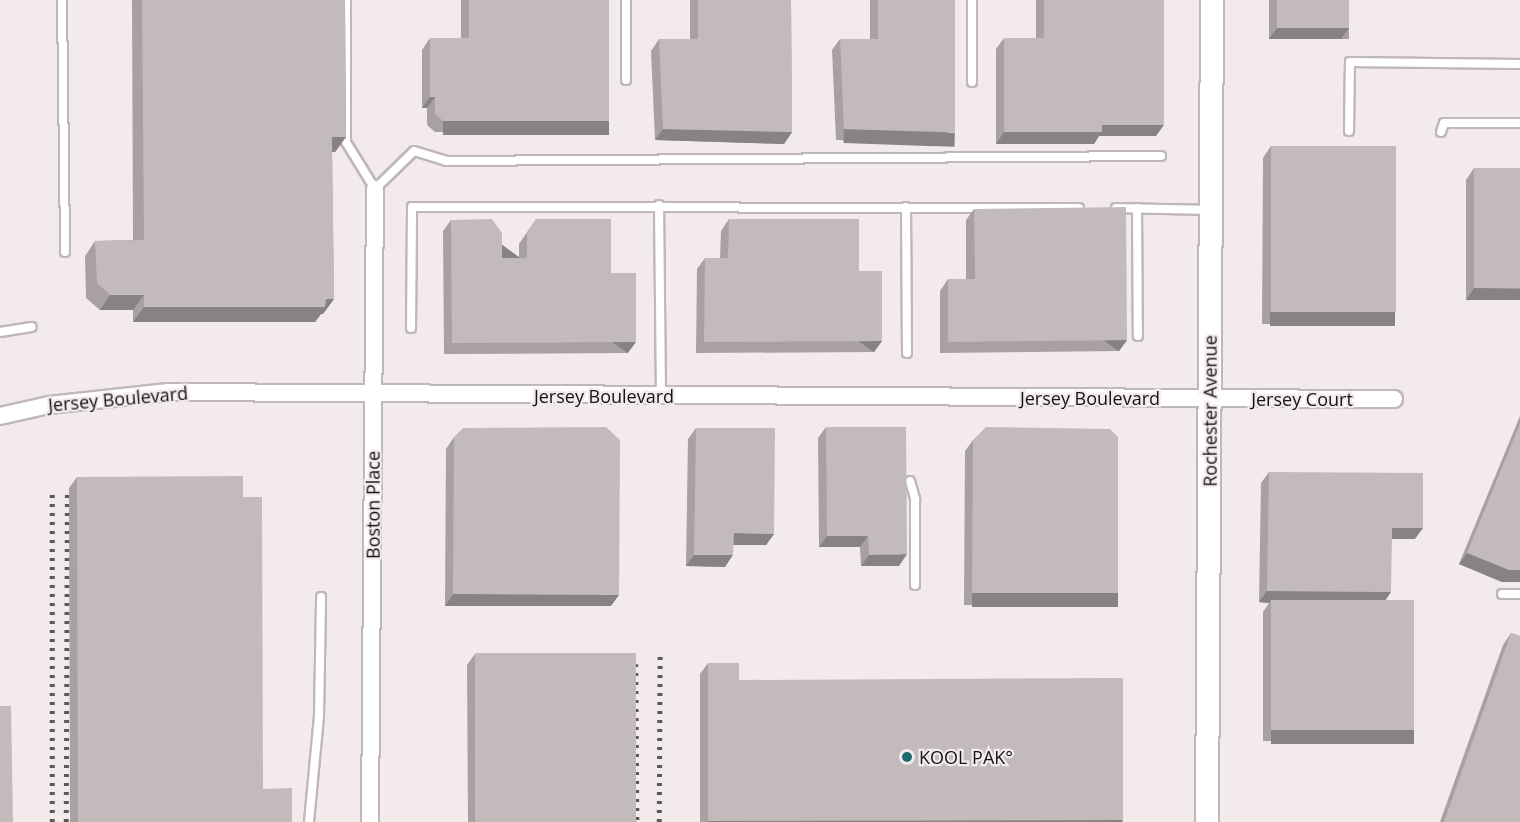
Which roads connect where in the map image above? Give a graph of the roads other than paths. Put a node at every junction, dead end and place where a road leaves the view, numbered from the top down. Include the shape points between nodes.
1 (62, 0) edge
2 (346, 0) edge
3 (626, 0) edge
4 (972, 0) edge
5 (1212, 0) edge
6 (1520, 64) edge
7 (626, 80) dead end
8 (972, 82) dead end
9 (1520, 123) edge
10 (1349, 131) dead end
11 (1441, 132) dead end
12 (1161, 156) dead end
13 (375, 189) junction
14 (658, 205) junction
15 (906, 207) junction
16 (1091, 208) edge
17 (1103, 208) edge
18 (1137, 208) junction
19 (1211, 210) junction
20 (65, 252) dead end
21 (32, 327) dead end
22 (411, 328) dead end
23 (0, 332) edge
24 (1138, 336) dead end
25 (906, 353) dead end
26 (374, 395) junction
27 (661, 396) junction
28 (1210, 398) junction
29 (1394, 399) dead end
30 (0, 416) edge
31 (910, 481) dead end
32 (915, 585) dead end
33 (1503, 594) dead end
34 (1520, 594) edge
35 (321, 597) dead end
36 (309, 822) edge
37 (370, 822) edge
38 (1207, 822) edge

1 - 20 lane
2 - 13 lane via 346,142
3 - 7 lane
4 - 8 lane
5 - 19 main road, Rochester Avenue
6 - 10 lane via 1350,62
9 - 11 lane via 1444,123
12 - 13 lane via 446,161 414,151
13 - 26 street, Boston Place
14 - 15 lane
14 - 22 lane via 412,207
14 - 27 lane
15 - 16 lane
15 - 25 lane
17 - 18 lane
18 - 19 lane
18 - 24 lane
19 - 28 main road, Rochester Avenue
21 - 23 lane
26 - 27 street, Jersey Boulevard
26 - 30 street, Jersey Boulevard via 168,392 50,405
26 - 37 street, Boston Place
27 - 28 street, Jersey Boulevard
28 - 29 street, Jersey Court
28 - 38 main road, Rochester Avenue
31 - 32 lane via 915,499
33 - 34 lane
35 - 36 lane via 319,716

